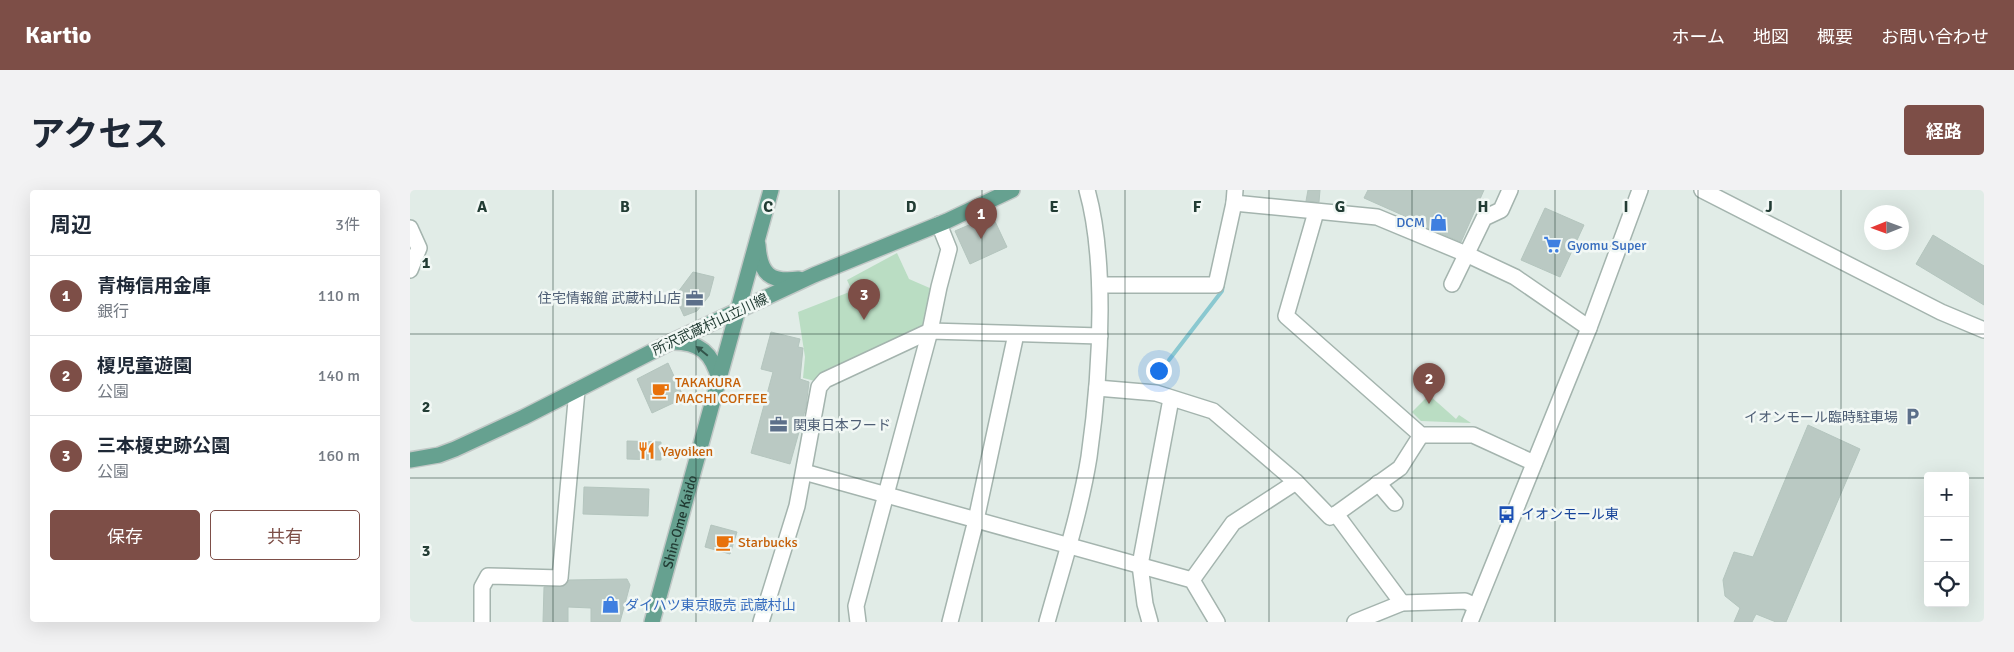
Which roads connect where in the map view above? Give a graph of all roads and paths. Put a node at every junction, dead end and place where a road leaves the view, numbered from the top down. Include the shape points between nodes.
1 (771, 190) edge
2 (1012, 190) edge
3 (1087, 190) edge
4 (1510, 190) edge
5 (1640, 190) edge
6 (1702, 190) edge
7 (1235, 197) edge
8 (1316, 212) junction
9 (939, 224) junction
10 (410, 228) edge
11 (758, 236) junction
12 (1466, 254) junction
13 (410, 270) edge
14 (814, 275) junction
15 (1452, 284) dead end
16 (1100, 285) junction
17 (737, 311) junction
18 (1589, 328) junction
19 (1984, 330) edge
20 (930, 331) junction
21 (1016, 334) junction
22 (1100, 336) junction
23 (671, 342) junction
24 (719, 379) junction
25 (1097, 388) junction
26 (577, 390) junction
27 (1172, 399) junction
28 (1421, 435) junction
29 (410, 460) edge
30 (1534, 463) junction
31 (804, 472) junction
32 (1296, 482) junction
33 (1378, 483) junction
34 (887, 495) junction
35 (1395, 503) dead end
36 (1336, 514) junction
37 (976, 520) junction
38 (1069, 546) junction
39 (1140, 565) junction
40 (1192, 580) junction
41 (1402, 603) junction
42 (1476, 606) junction
43 (482, 622) edge
44 (652, 622) edge
45 (761, 622) edge
46 (858, 622) edge
47 (950, 622) edge
48 (1047, 622) edge
49 (1150, 622) edge
50 (1217, 622) edge
51 (1355, 622) edge
52 (1470, 622) edge

1 - 11 main road, Shin-Ome Kaido
2 - 9 main road, 所沢武蔵村山立川線
3 - 16 street
4 - 12 street via 1501,210 1484,218
5 - 18 street
6 - 19 street via 1941,312
7 - 8 street
7 - 16 street via 1216,285
8 - 12 street via 1377,217
8 - 28 street via 1286,316
9 - 14 main road, 所沢武蔵村山立川線
9 - 20 street via 949,249
10 - 13 street via 419,248
11 - 14 main road via 760,260 766,273 773,278 780,281
11 - 17 main road, Shin-Ome Kaido
12 - 15 street
12 - 18 street via 1515,277
14 - 17 main road, 所沢武蔵村山立川線
16 - 22 street
17 - 23 main road, 所沢武蔵村山立川線
17 - 24 main road, Shin-Ome Kaido
18 - 30 street
20 - 21 street
20 - 31 street via 825,380 820,387
20 - 34 street
21 - 22 street
21 - 37 street
22 - 25 street
24 -> 23 main road via 713,360 698,347 686,342
23 - 26 main road, 所沢武蔵村山立川線
24 - 44 main road, Shin-Ome Kaido
25 - 27 street via 1142,391
25 - 38 street via 1088,458
26 - 29 main road, 所沢武蔵村山立川線 via 455,450
26 - 43 street via 560,578 488,576 482,587
27 - 32 street via 1213,411
27 - 39 street
28 - 30 street via 1473,435
28 - 33 street via 1400,468
30 - 42 street
31 - 34 street
31 - 45 street via 797,506
32 - 36 street via 1330,517
32 - 40 street via 1233,523
33 - 35 street
33 - 36 street
34 - 37 street
34 - 46 street via 856,606
36 - 41 street
37 - 38 street
37 - 47 street
38 - 39 street
38 - 48 street
39 - 40 street
39 - 49 street
40 - 50 street
41 - 42 street via 1465,601
41 - 51 street
42 - 52 street

